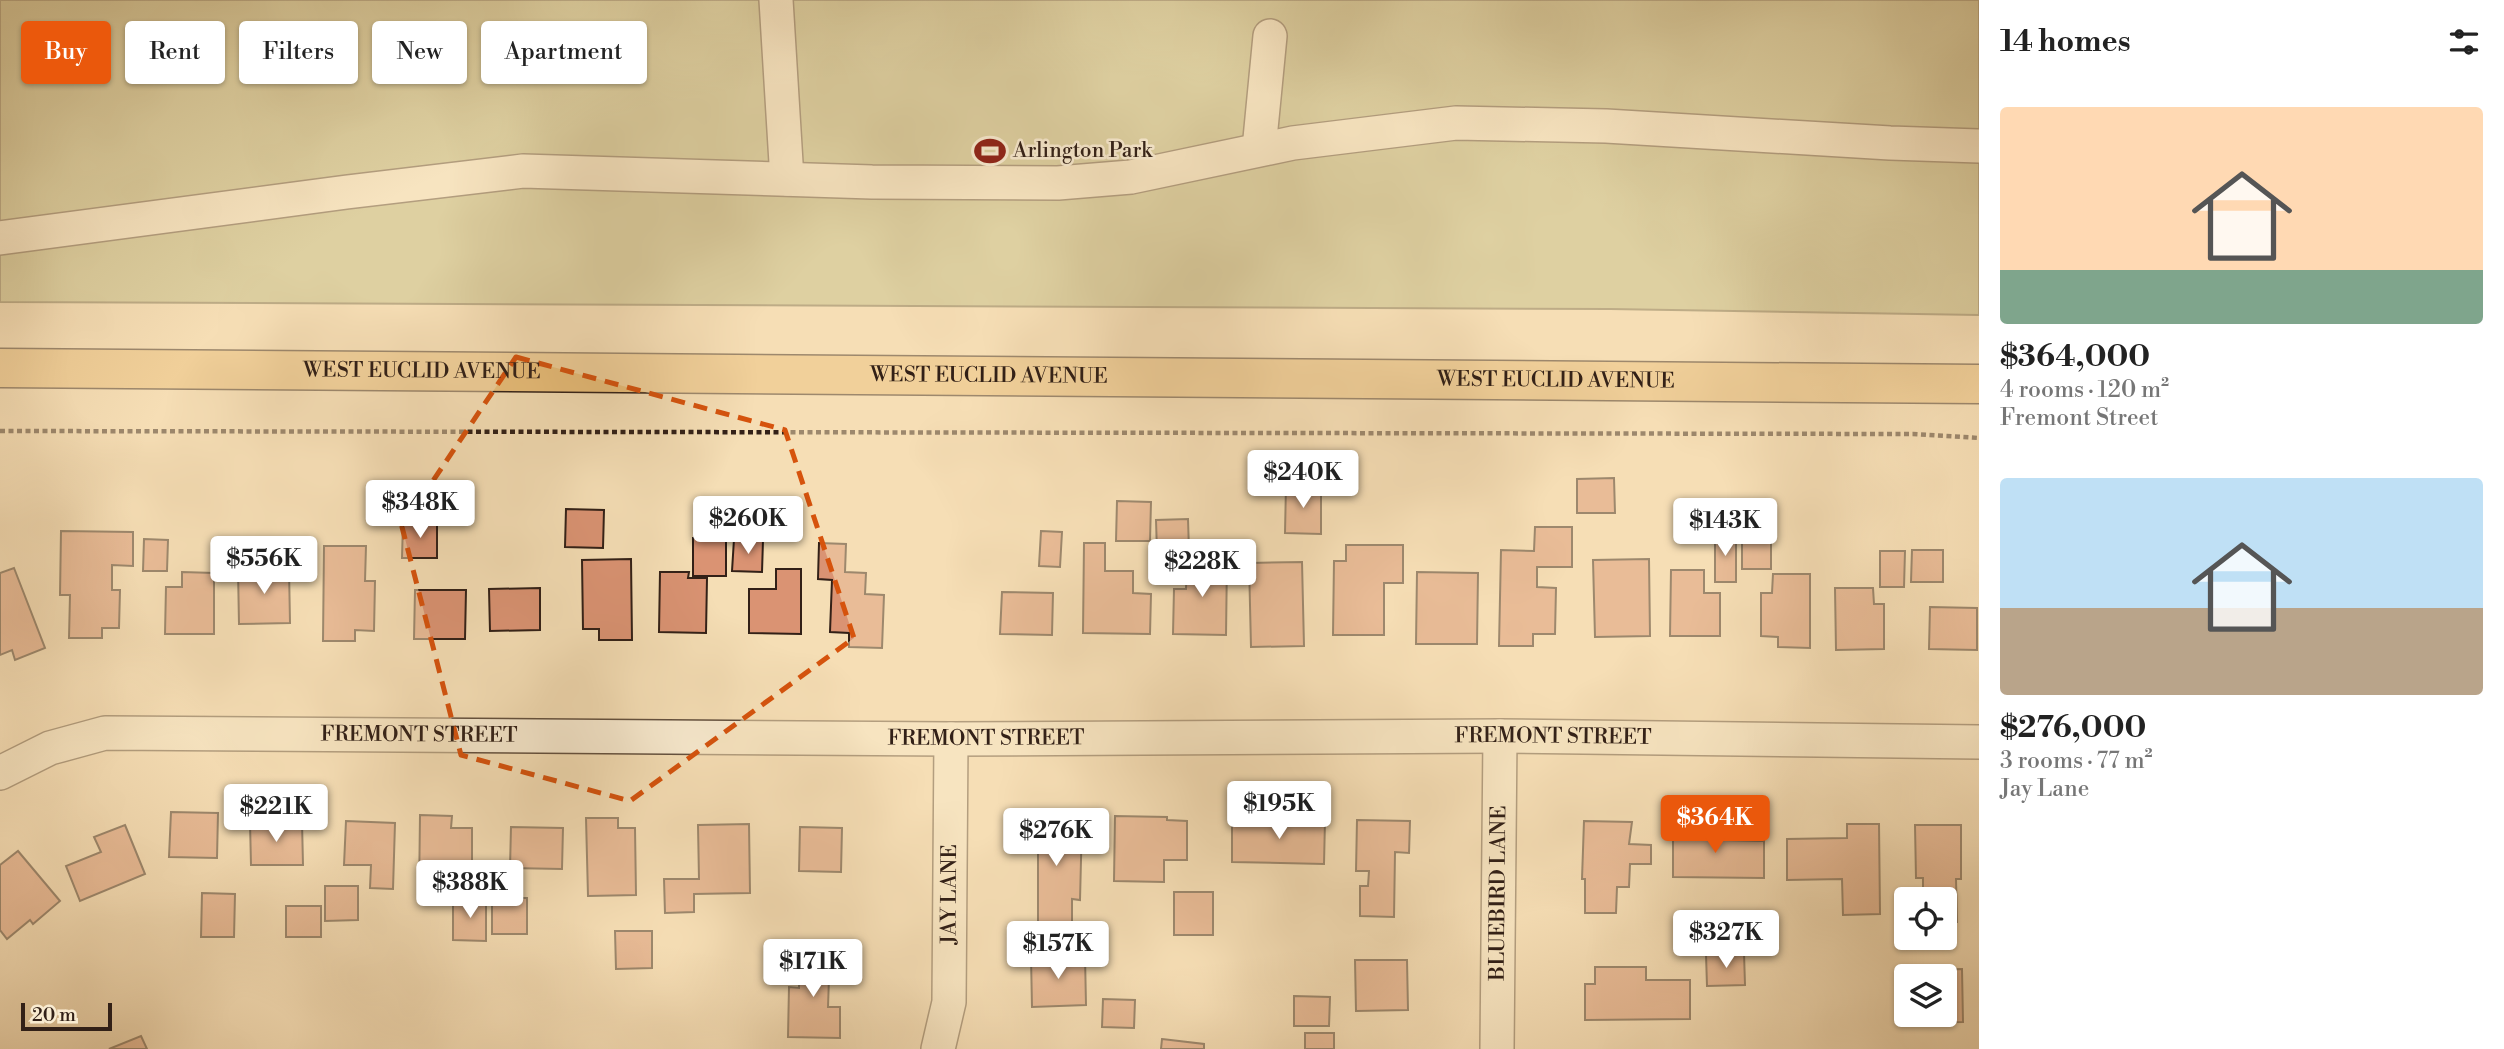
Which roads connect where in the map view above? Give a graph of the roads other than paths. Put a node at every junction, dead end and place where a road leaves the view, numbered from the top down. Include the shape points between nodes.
1 (776, 0) edge
2 (1269, 36) dead end
3 (1979, 146) edge
4 (1259, 149) junction
5 (787, 179) junction
6 (0, 238) edge
7 (0, 368) edge
8 (1979, 384) edge
9 (1500, 736) junction
10 (951, 739) junction
11 (1979, 742) edge
12 (0, 773) edge
13 (938, 1049) edge
14 (1497, 1049) edge

1 - 5 street
2 - 4 street
3 - 4 street via 1606,126 1456,123
4 - 5 street via 1131,177 1058,183
5 - 6 street via 523,171
7 - 8 main road, WEST EUCLID AVENUE
9 - 10 street, FREMONT STREET
9 - 11 street, FREMONT STREET
9 - 14 street, BLUEBIRD LANE
10 - 12 street, FREMONT STREET via 105,733 50,748
10 - 13 street, JAY LANE via 949,1002

